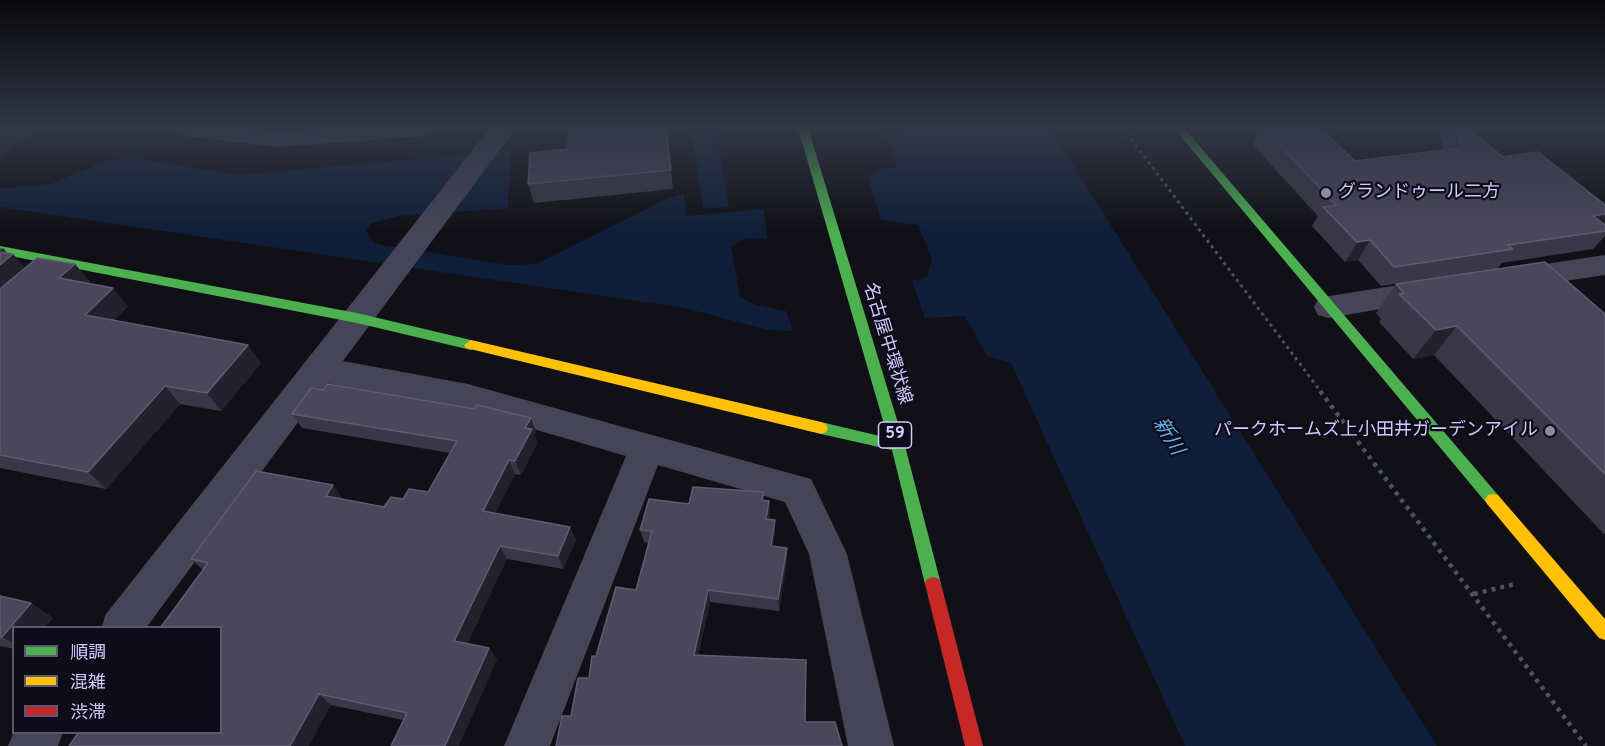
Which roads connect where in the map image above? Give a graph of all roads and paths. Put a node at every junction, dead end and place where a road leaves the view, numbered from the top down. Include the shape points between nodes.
1 (476, 163) edge
2 (813, 163) edge
3 (1149, 163) edge
4 (1208, 163) edge
5 (0, 250) edge
6 (1605, 265) edge
7 (1489, 282) edge
8 (1455, 287) edge
9 (1329, 307) junction
10 (357, 318) junction
11 (317, 369) junction
12 (898, 446) junction
13 (647, 447) junction
14 (1602, 623) edge
15 (122, 626) edge
16 (527, 746) edge
17 (871, 746) edge
18 (974, 746) edge
19 (1586, 746) edge

1 - 10 street
2 - 12 street, 名古屋中環状線 / 59
3 - 19 path
4 - 9 street
5 - 10 street
6 - 7 street
8 - 9 street
9 - 14 street
10 - 11 street
10 - 12 street
11 - 13 street via 468,397
11 - 15 street
12 - 18 street, 名古屋中環状線 / 59
13 - 16 street
13 - 17 street via 798,490 828,554

